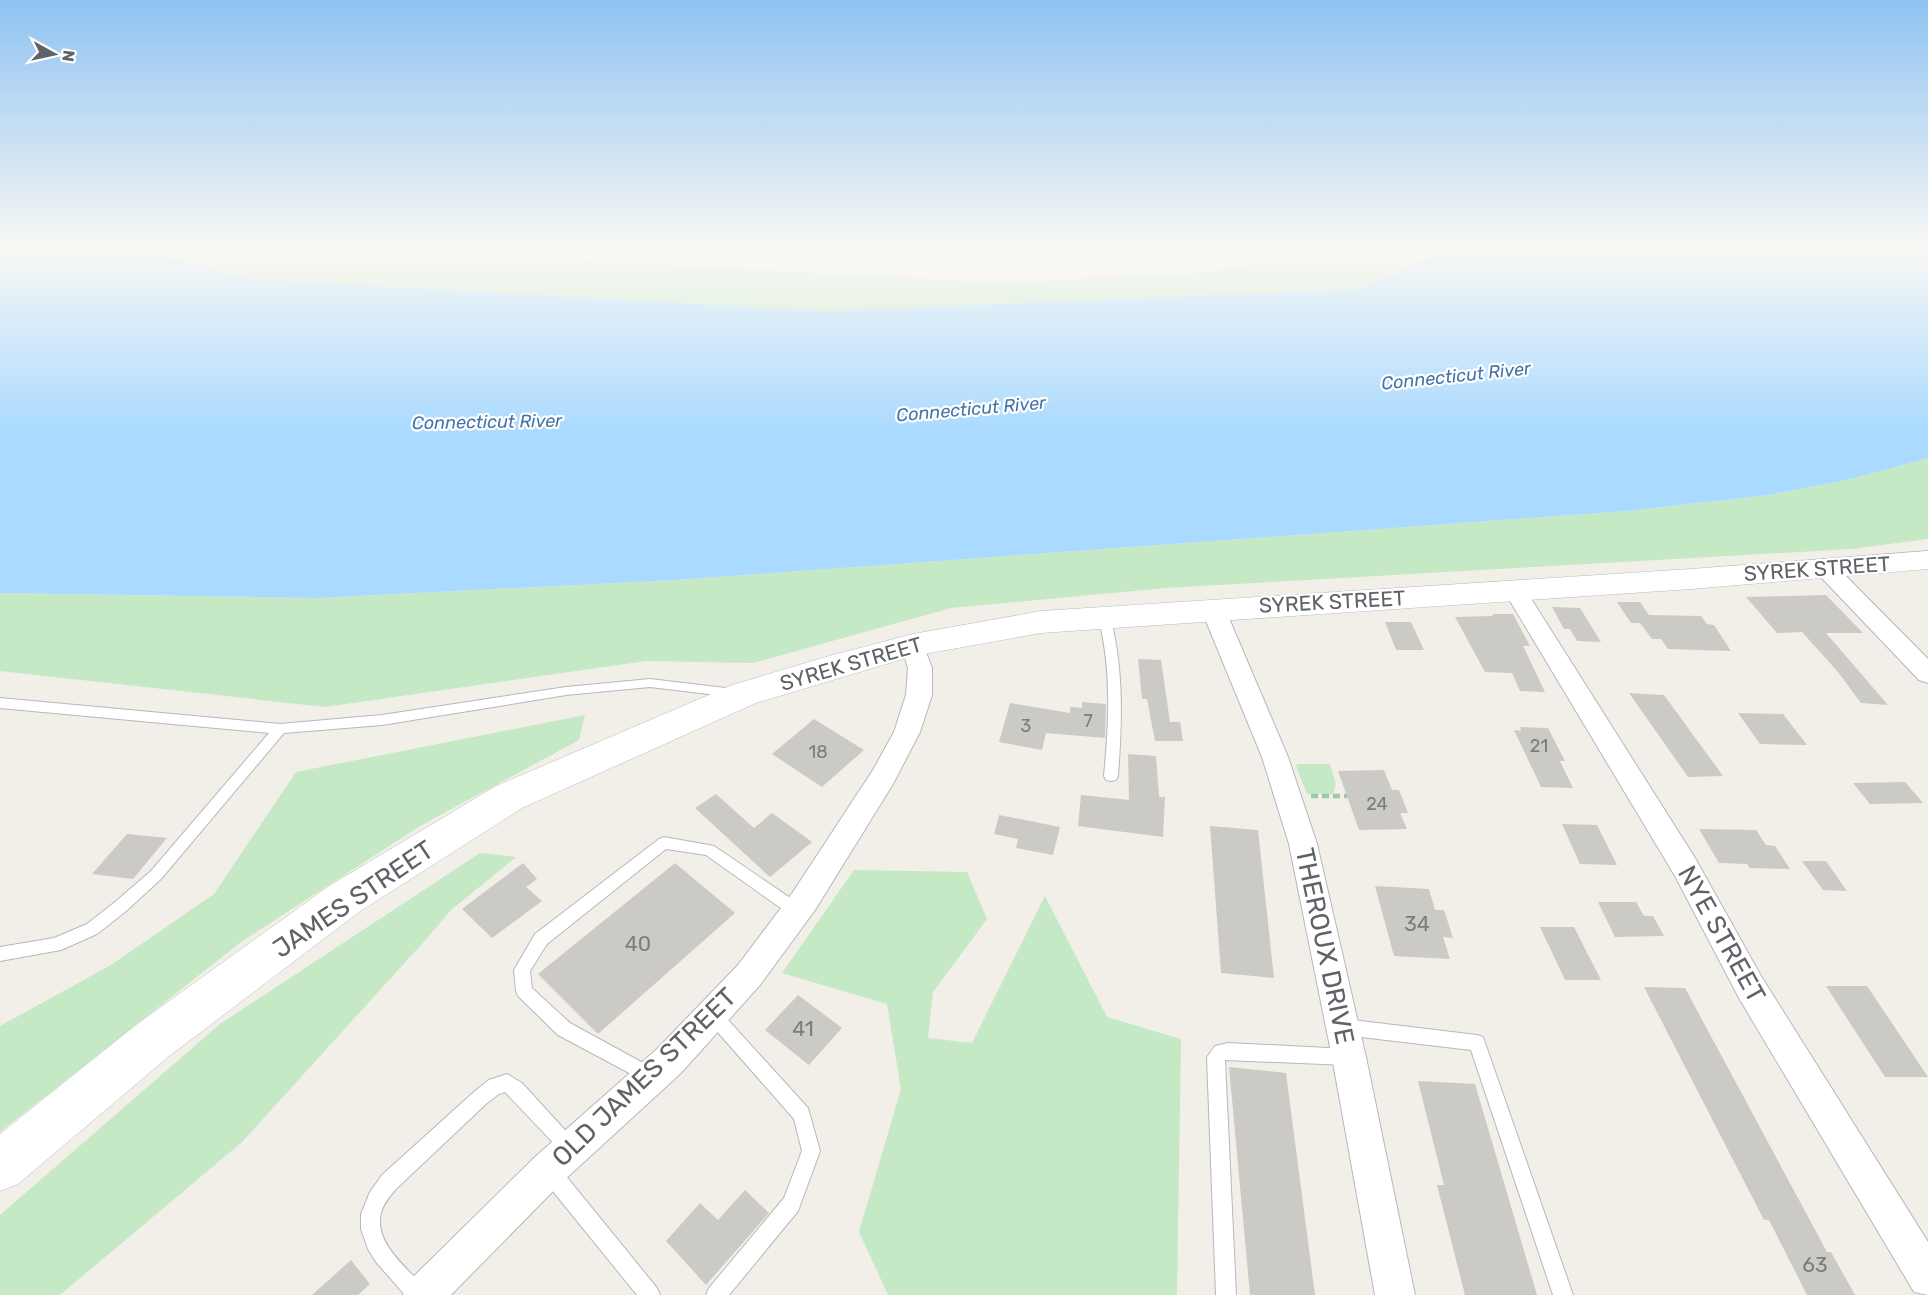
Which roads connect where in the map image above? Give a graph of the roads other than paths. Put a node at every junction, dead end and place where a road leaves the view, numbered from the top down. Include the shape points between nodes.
1 (1928, 560) edge
2 (1825, 568) junction
3 (1515, 591) junction
4 (1213, 609) junction
5 (1104, 616) junction
6 (913, 645) junction
7 (1928, 674) edge
8 (744, 694) junction
9 (0, 703) edge
10 (280, 729) junction
11 (1111, 776) dead end
12 (797, 911) junction
13 (0, 954) edge
14 (712, 1014) junction
15 (1342, 1026) junction
16 (1349, 1057) junction
17 (651, 1077) junction
18 (560, 1160) junction
19 (0, 1166) edge
20 (1928, 1278) edge
21 (418, 1295) edge
22 (423, 1295) edge
23 (650, 1295) edge
24 (716, 1295) edge
25 (1226, 1295) edge
26 (1395, 1295) edge
27 (1563, 1295) edge

1 - 2 main road, SYREK STREET
2 - 3 main road, SYREK STREET
2 - 7 street
3 - 4 main road, SYREK STREET
3 - 20 street, NYE STREET via 1685,867 1750,987
4 - 5 main road, SYREK STREET
4 - 15 street, THEROUX DRIVE via 1289,796 1312,879
5 - 6 main road, SYREK STREET via 1041,622
5 - 11 lane via 1116,699
6 - 8 main road, SYREK STREET
6 - 12 street, OLD JAMES STREET via 920,668 919,695 907,732 883,777
8 - 10 lane via 650,683 566,691 382,720
8 - 19 main road, JAMES STREET via 509,797 344,898 152,1041
9 - 10 lane
10 - 13 lane via 156,875 120,907 92,929 55,945
12 - 14 street, OLD JAMES STREET via 749,975
12 - 17 lane via 709,850 663,843 541,939 522,970 524,991 564,1029
14 - 17 street, OLD JAMES STREET
14 - 24 lane via 802,1114 811,1151 791,1203
15 - 16 street, THEROUX DRIVE
15 - 27 lane via 1477,1043
16 - 25 lane via 1228,1051 1216,1057
16 - 26 street, THEROUX DRIVE
17 - 18 street, OLD JAMES STREET
18 - 21 lane via 516,1089 507,1083 495,1086 481,1097 388,1182 371,1208 370,1236
18 - 22 street, OLD JAMES STREET
18 - 23 lane

